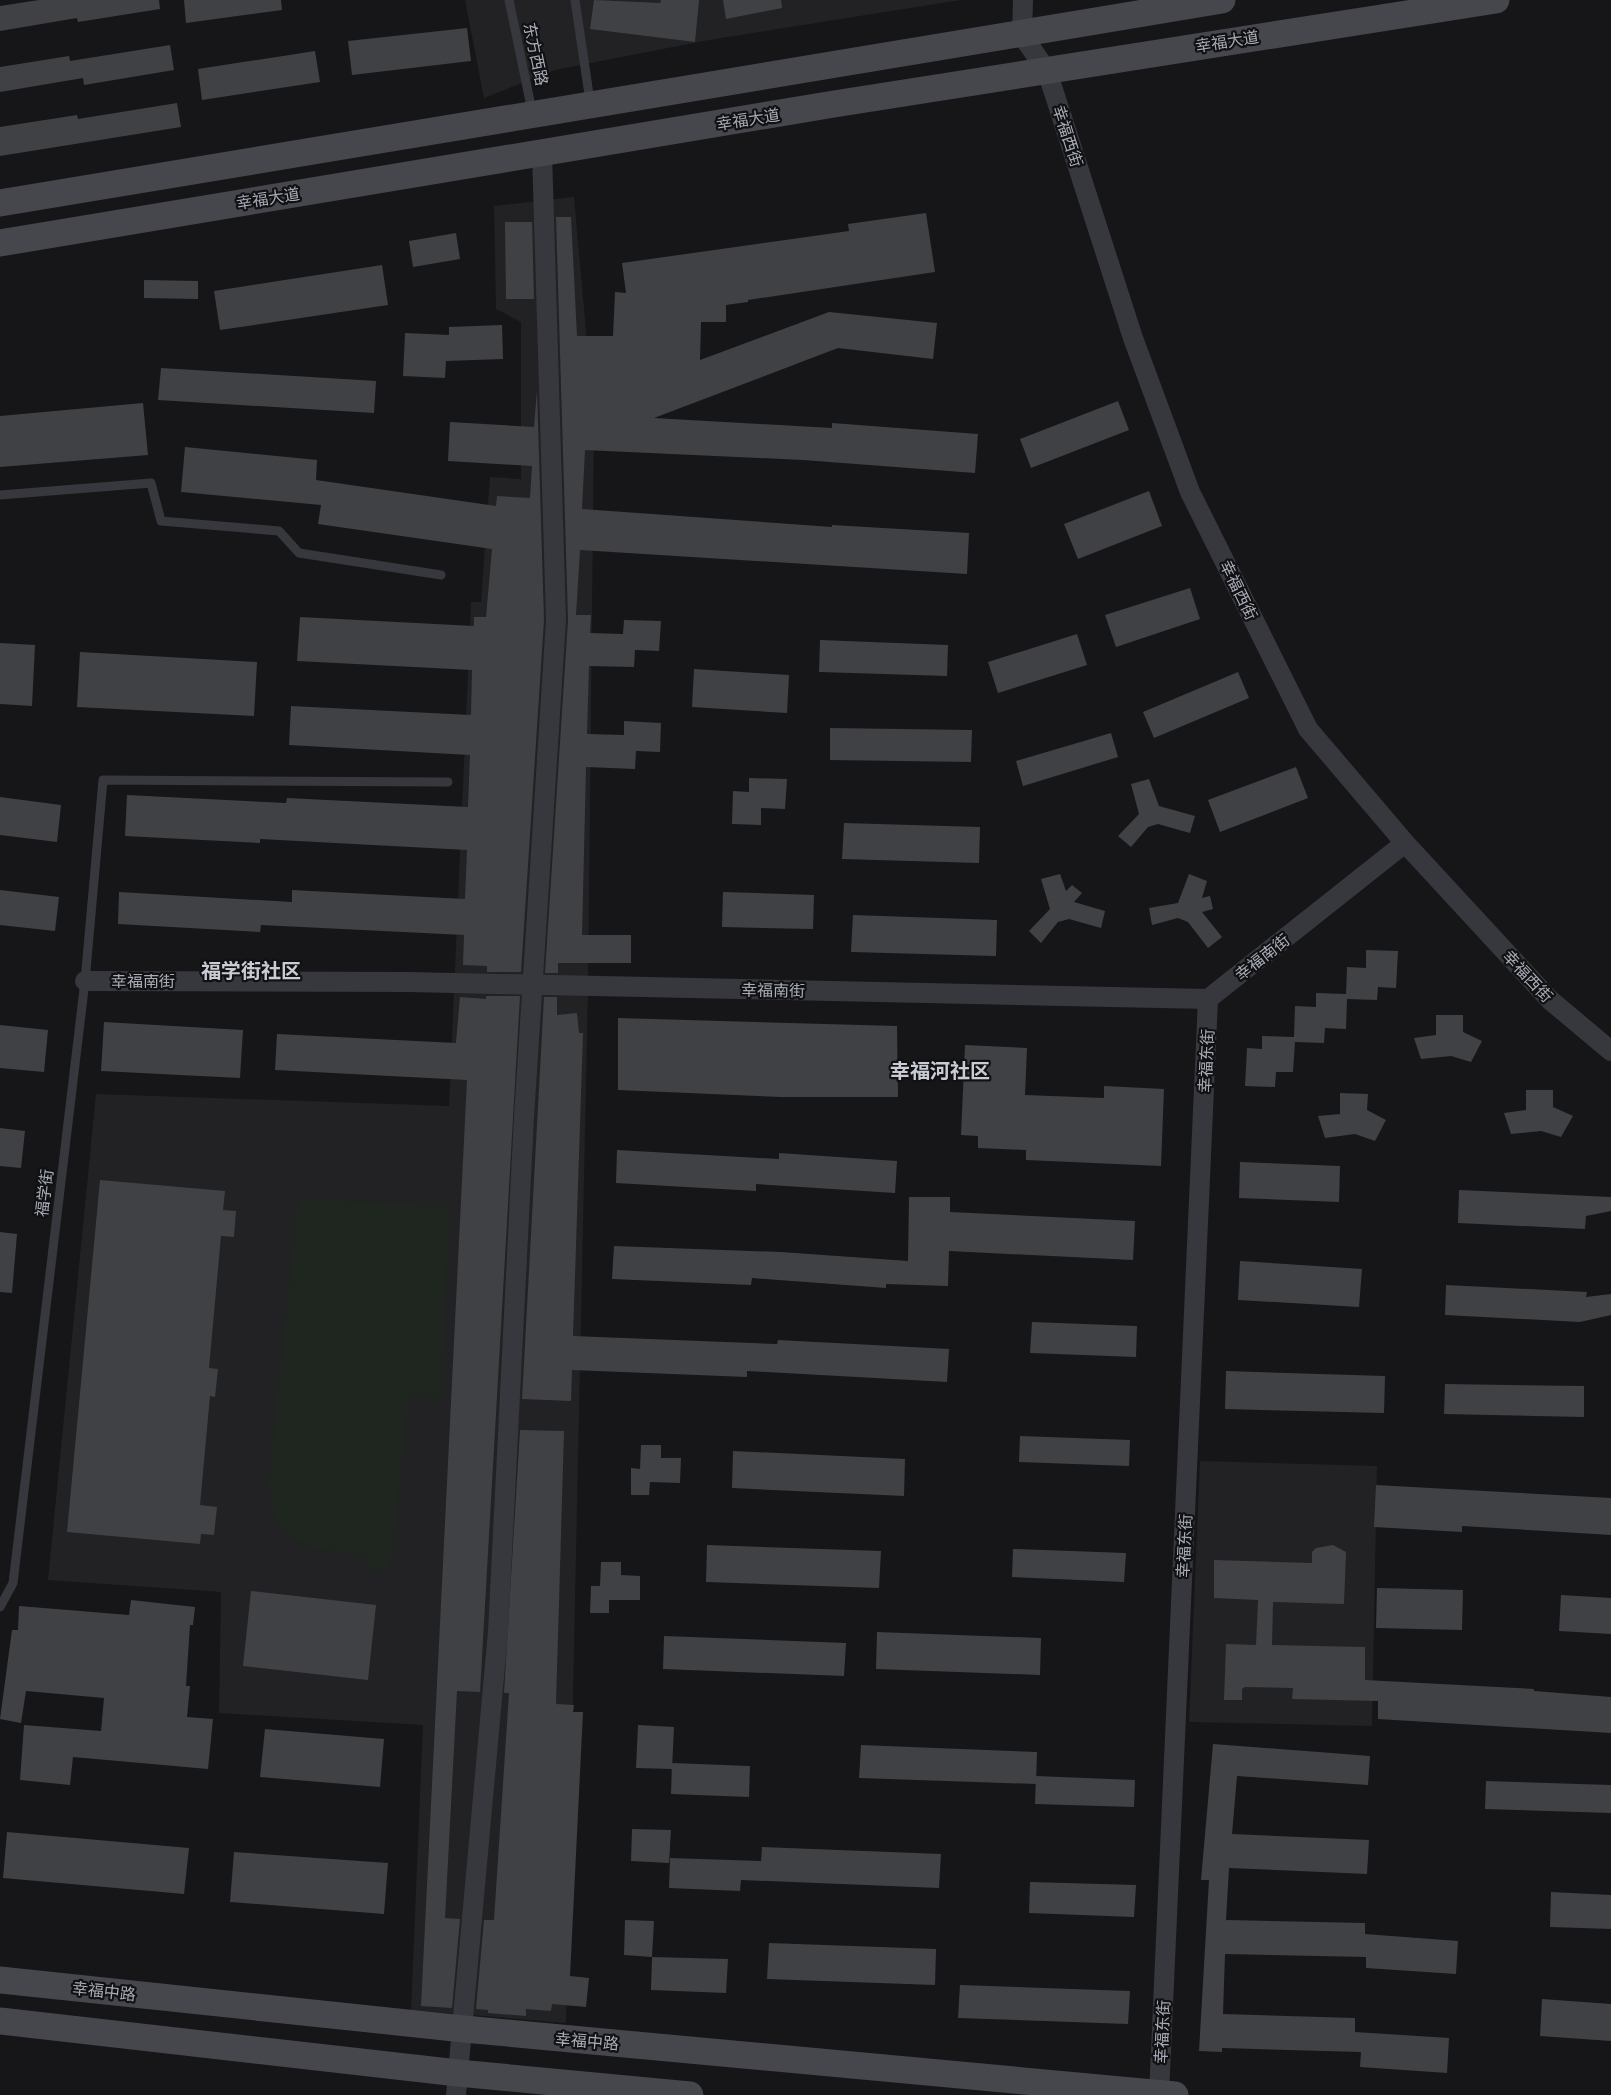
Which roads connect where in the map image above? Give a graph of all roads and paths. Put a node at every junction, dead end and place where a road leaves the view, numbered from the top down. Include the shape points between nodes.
1 (509, 0) edge
2 (575, 0) edge
3 (1023, 0) edge
4 (1222, 0) edge
5 (1496, 0) edge
6 (1022, 35) junction
7 (1047, 71) junction
8 (591, 104) junction
9 (533, 113) junction
10 (542, 153) junction
11 (0, 203) edge
12 (0, 243) edge
13 (0, 495) edge
14 (441, 575) dead end
15 (447, 782) dead end
16 (1405, 843) junction
17 (85, 981) junction
18 (1208, 999) junction
19 (1611, 1051) edge
20 (0, 1607) edge
21 (0, 1980) edge
22 (0, 2021) edge
23 (464, 2029) junction
24 (457, 2084) edge
25 (1165, 2094) edge
26 (690, 2095) edge

1 - 9 lane, 东方西路
2 - 8 lane
3 - 6 street
4 - 6 main road
5 - 7 main road, 幸福大道
6 - 7 street, 幸福西街
6 - 8 main road
7 - 10 main road, 幸福大道
7 - 16 street, 幸福西街 via 1134,338 1190,492 1308,729
8 - 9 main road
9 - 11 main road
10 - 12 main road, 幸福大道
10 - 23 street via 556,620 524,1117 498,1632
13 - 14 lane via 151,483 161,521 279,531 298,553
15 - 17 lane, 福学街 via 103,780
16 - 18 street, 幸福南街
16 - 19 street, 幸福西街 via 1550,1000
17 - 18 street, 幸福南街 via 432,983
17 - 20 lane, 福学街 via 14,1584
18 - 25 street, 幸福东街
21 - 23 main road, 幸福中路
22 - 24 main road
23 - 24 street
23 - 25 main road, 幸福中路
24 - 26 main road

